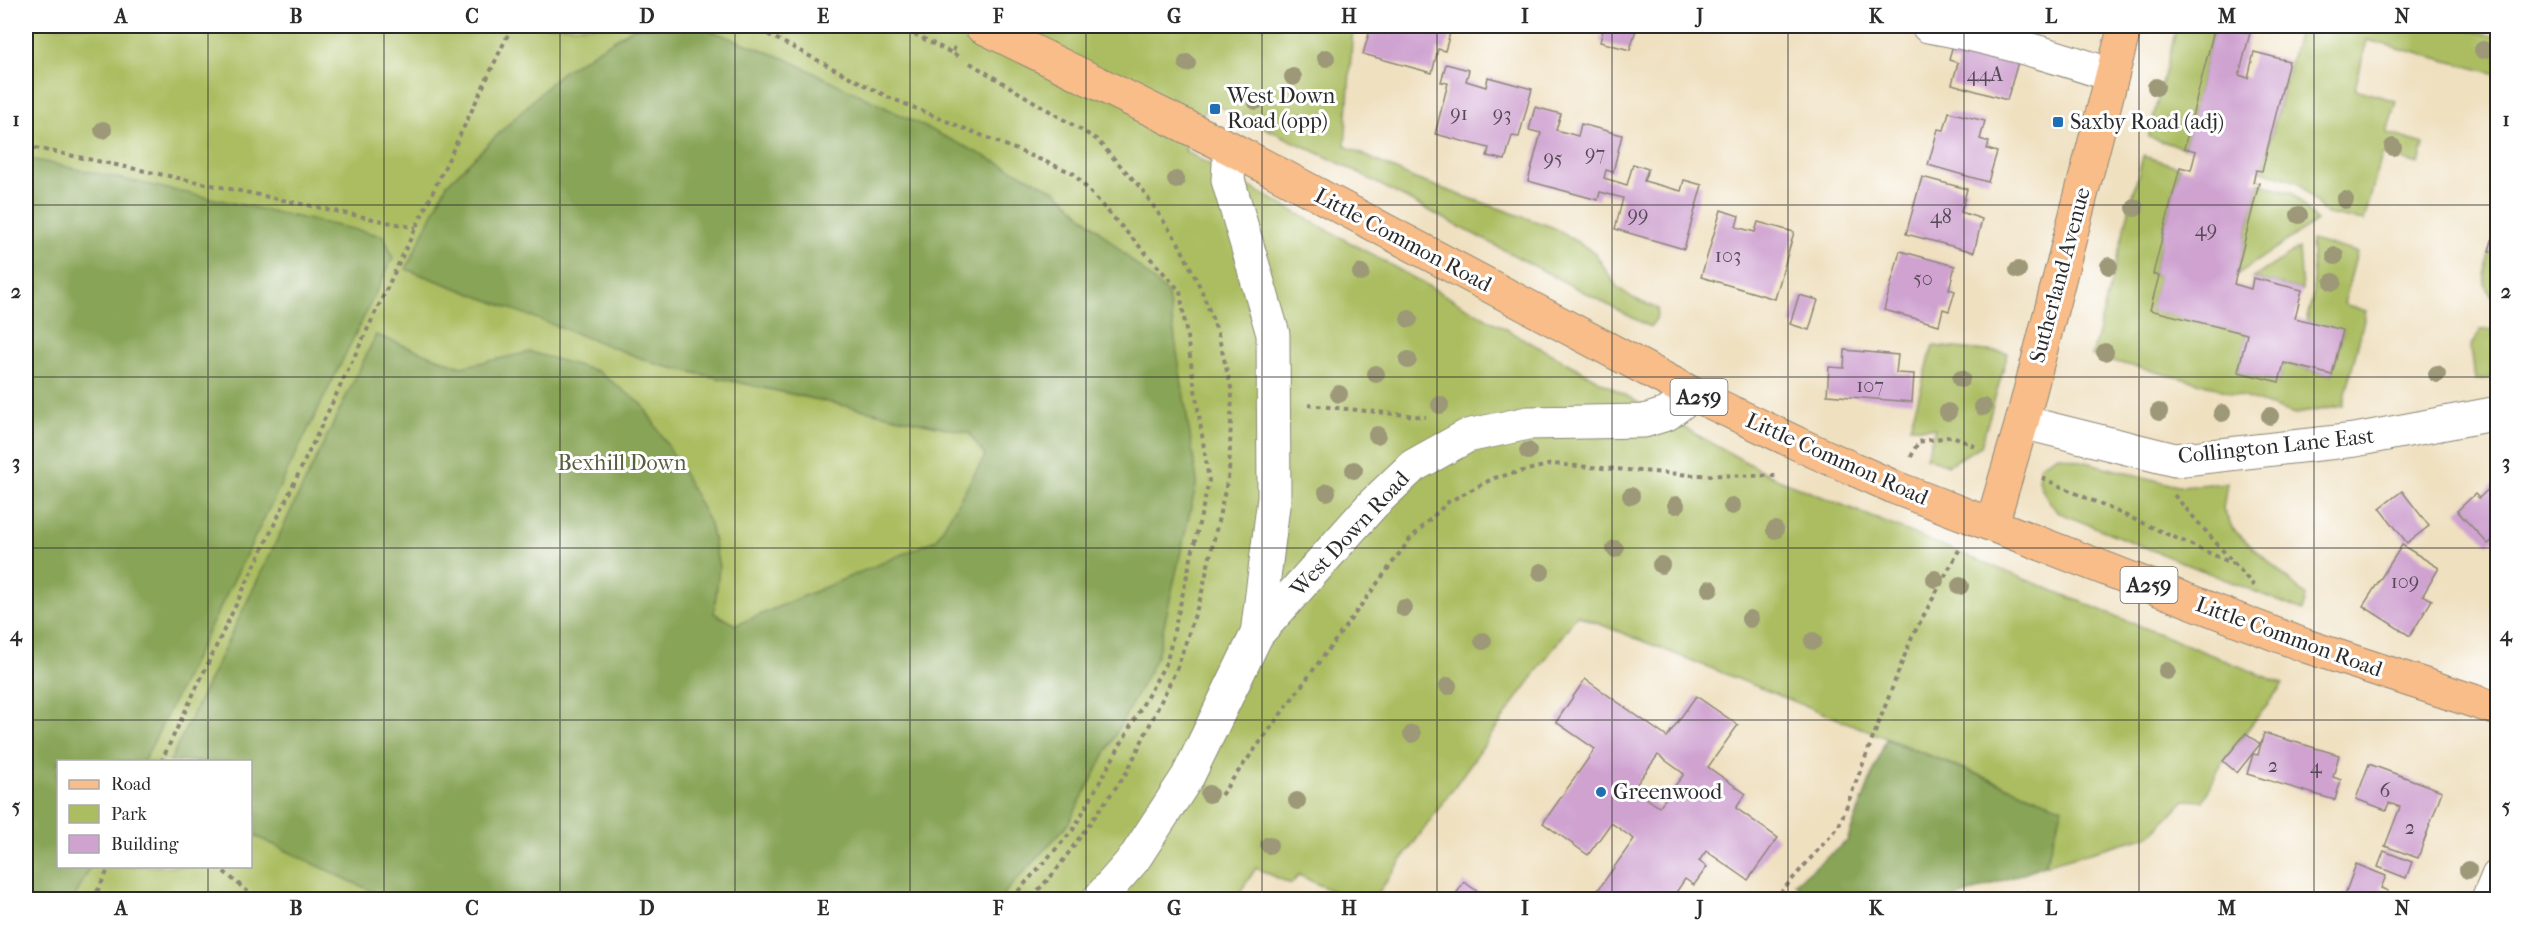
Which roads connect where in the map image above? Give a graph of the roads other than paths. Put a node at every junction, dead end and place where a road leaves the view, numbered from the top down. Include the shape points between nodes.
1 (1928, 26) edge
2 (2125, 26) edge
3 (969, 35) edge
4 (2112, 75) junction
5 (1230, 148) junction
6 (1693, 394) junction
7 (2498, 413) edge
8 (2022, 422) junction
9 (1992, 524) junction
10 (1257, 634) junction
11 (2498, 709) edge
12 (2498, 876) edge
13 (1098, 900) edge
14 (2488, 900) edge

1 - 4 street via 1979,34
2 - 4 main road, Sutherland Avenue
3 - 5 main road, Little Common Road / A259
4 - 8 main road, Sutherland Avenue
5 - 6 main road, Little Common Road / A259
5 - 10 street, West Down Road via 1228,180 1273,334 1274,498
6 - 9 main road, Little Common Road / A259 via 1896,488
6 - 10 street, West Down Road via 1668,414 1644,420 1528,423 1467,436 1413,466 1373,504
7 - 8 street, Collington Lane East via 2355,440 2175,459
8 - 9 main road, Sutherland Avenue
9 - 11 main road, Little Common Road / A259 via 2306,646
10 - 13 street, West Down Road via 1188,776 1134,859
12 - 14 street

